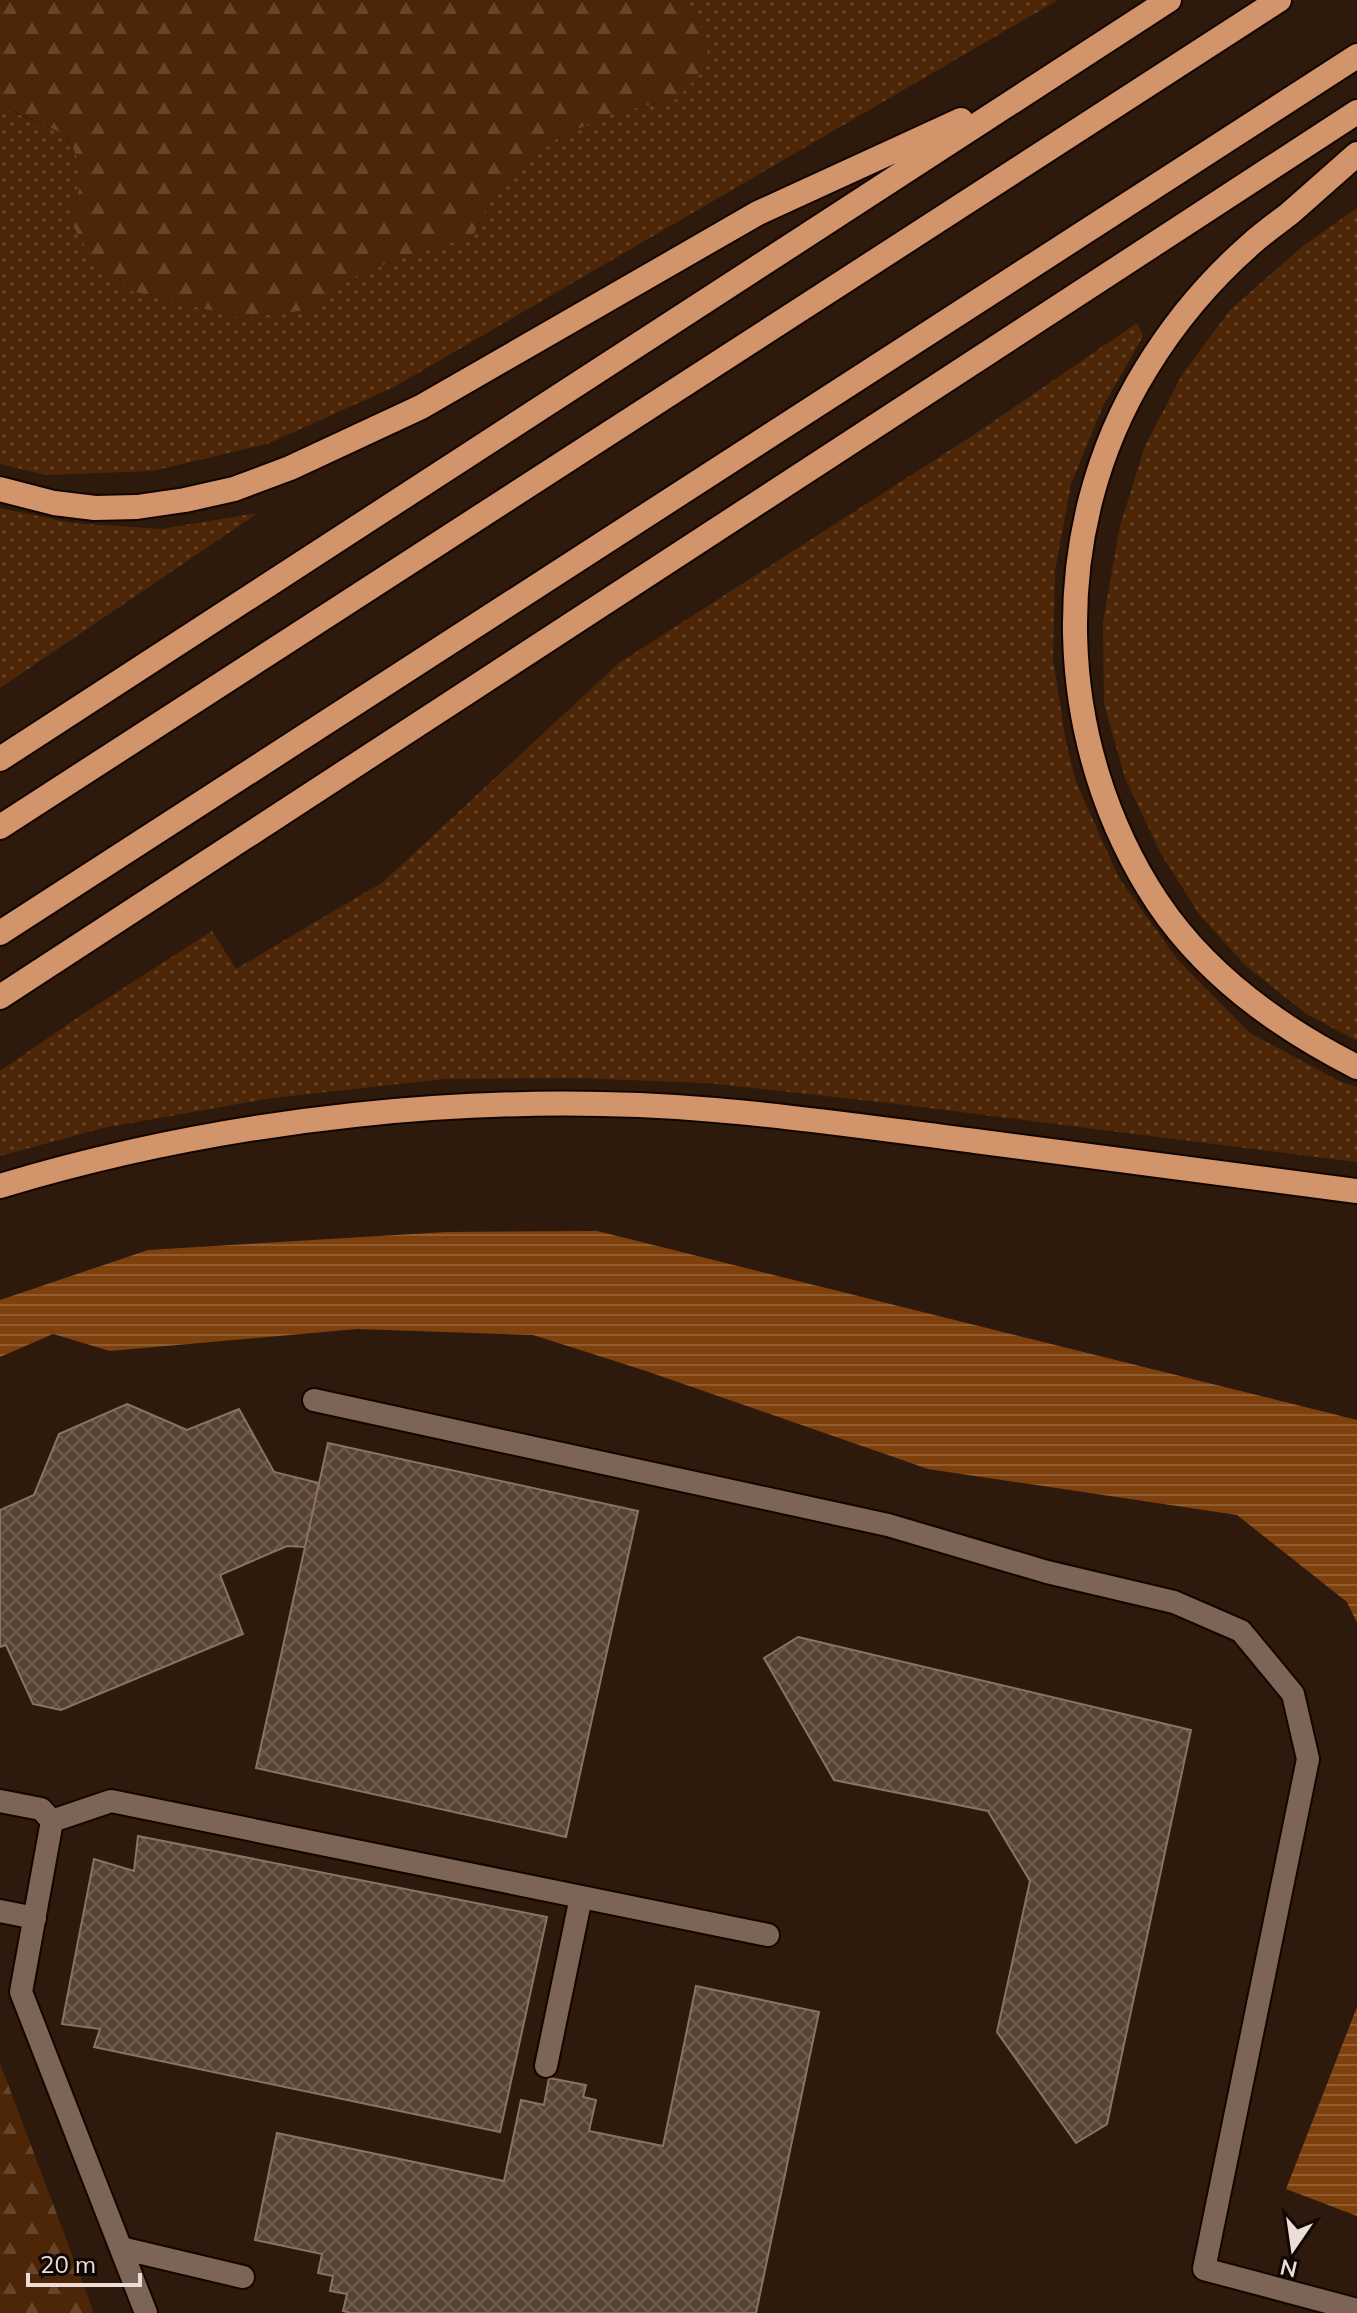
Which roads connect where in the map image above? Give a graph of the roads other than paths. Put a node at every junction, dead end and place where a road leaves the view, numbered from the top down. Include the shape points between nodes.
1 (1169, 0) edge
2 (1279, 0) edge
3 (1357, 56) edge
4 (1039, 83) junction
5 (1357, 112) edge
6 (1357, 154) edge
7 (0, 489) edge
8 (0, 759) edge
9 (0, 827) edge
10 (0, 933) edge
11 (0, 997) edge
12 (1357, 1067) edge
13 (0, 1186) edge
14 (1357, 1191) edge
15 (314, 1400) dead end
16 (0, 1801) edge
17 (52, 1821) junction
18 (581, 1897) junction
19 (0, 1911) edge
20 (35, 1918) junction
21 (768, 1935) dead end
22 (546, 2066) dead end
23 (121, 2248) junction
24 (243, 2277) dead end
25 (1357, 2310) edge
26 (146, 2313) edge

1 - 4 highway
2 - 9 highway
3 - 10 highway
4 - 7 highway via 758,213 421,407 290,468 234,489 137,507 95,508
4 - 8 highway
5 - 11 highway
6 - 12 highway via 1218,276 1177,323 1122,412 1082,532 1075,673 1094,766 1110,812 1159,904 1191,945 1243,995 1289,1029
13 - 14 highway via 150,1148 283,1125 419,1109 559,1105 742,1113
15 - 25 lane via 888,1525 1047,1572 1174,1602 1241,1631 1293,1694 1308,1759 1204,2269
16 - 17 lane via 41,1809
17 - 18 lane via 111,1801
17 - 20 lane
18 - 21 lane
18 - 22 lane
19 - 20 lane
20 - 23 lane via 21,1992
23 - 24 lane
23 - 26 lane

